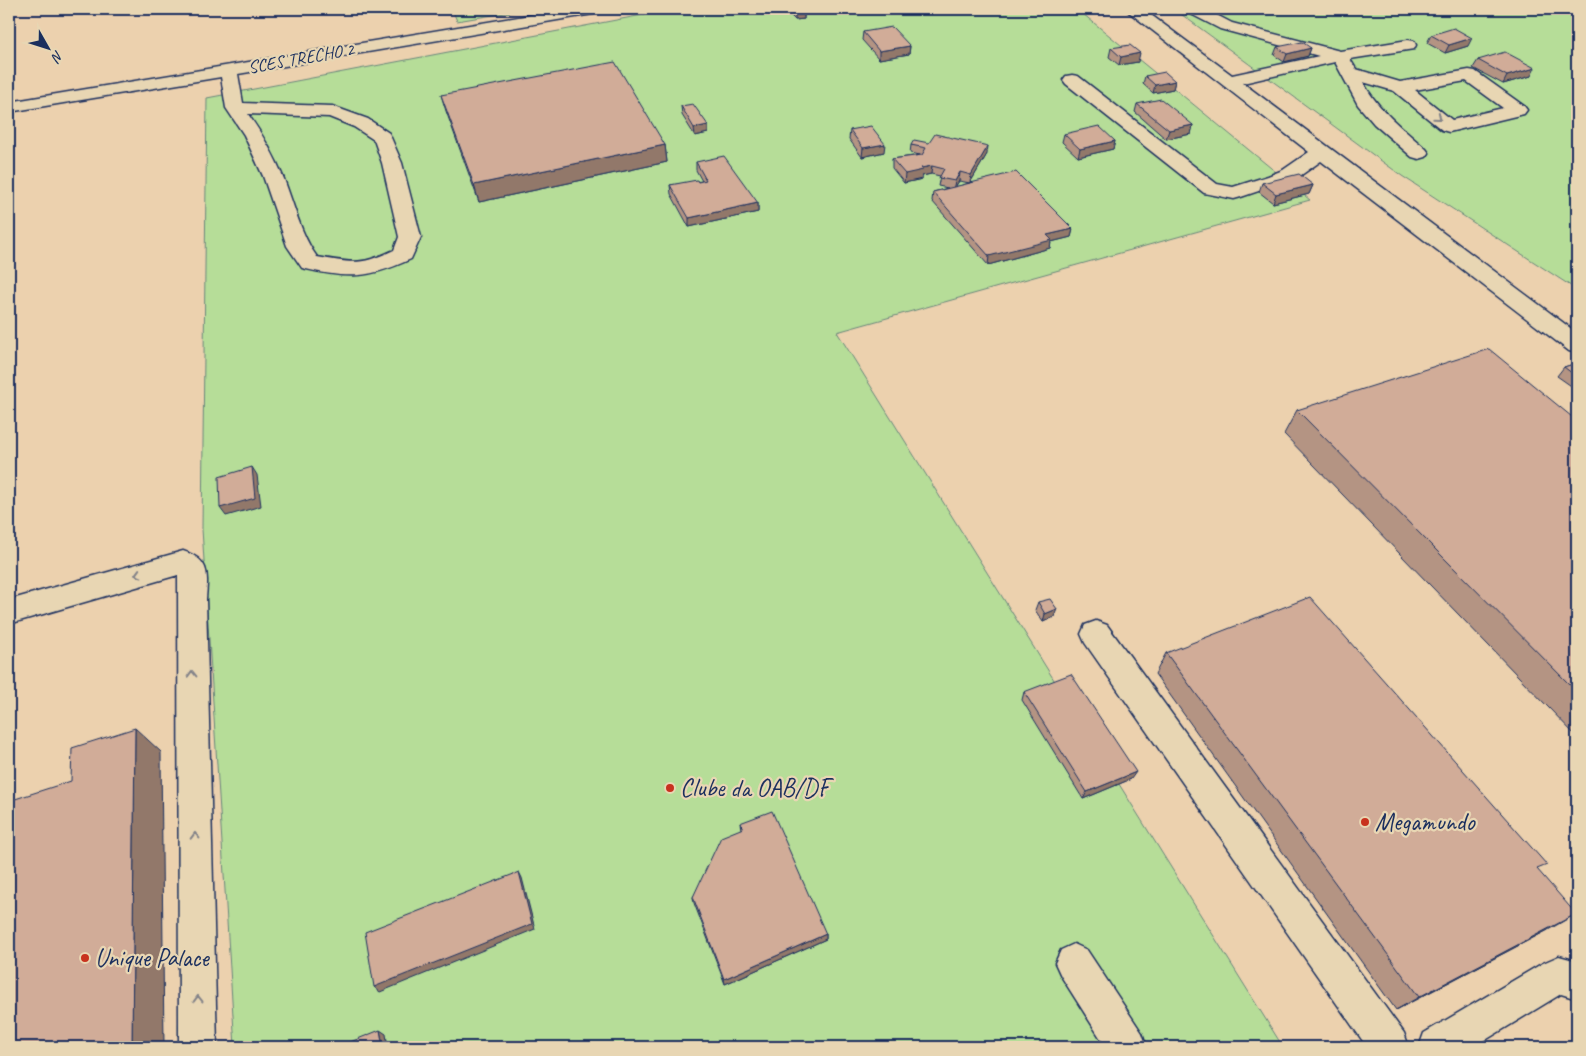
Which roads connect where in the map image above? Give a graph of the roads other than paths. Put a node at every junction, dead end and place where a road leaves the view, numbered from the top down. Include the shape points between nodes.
1 (593, 9) edge
2 (1133, 9) edge
3 (1193, 9) edge
4 (1408, 46) dead end
5 (1340, 56) junction
6 (229, 70) junction
7 (1349, 73) junction
8 (1072, 80) dead end
9 (1229, 81) junction
10 (1400, 87) junction
11 (9, 107) edge
12 (234, 108) junction
13 (1322, 152) junction
14 (1419, 153) dead end
15 (1290, 174) junction
16 (1360, 181) junction
17 (1577, 345) edge
18 (9, 612) edge
19 (1096, 634) dead end
20 (1074, 963) dead end
21 (1577, 980) edge
22 (198, 1047) edge
23 (1128, 1047) edge
24 (1390, 1047) edge
25 (1438, 1047) edge

1 - 6 street, SCES TRECHO 2
2 - 9 street
3 - 5 street via 1226,26
4 - 5 street
5 - 7 street
5 - 9 street
6 - 11 street, SCES TRECHO 2
6 - 12 street
7 - 10 street
7 - 14 street via 1364,101
8 - 15 street via 1211,189 1234,193
9 - 13 street
10 -> 10 street via 1449,126 1518,110 1469,75
12 - 12 street via 253,135 273,176 298,246 310,263 356,270 378,266 404,254 410,237 392,163 382,137 361,123 332,112
13 - 15 street
13 - 16 street
15 - 16 street
16 - 17 street
22 -> 18 street via 191,567 183,562
19 - 24 street
20 - 23 street
21 - 25 street via 1556,976

